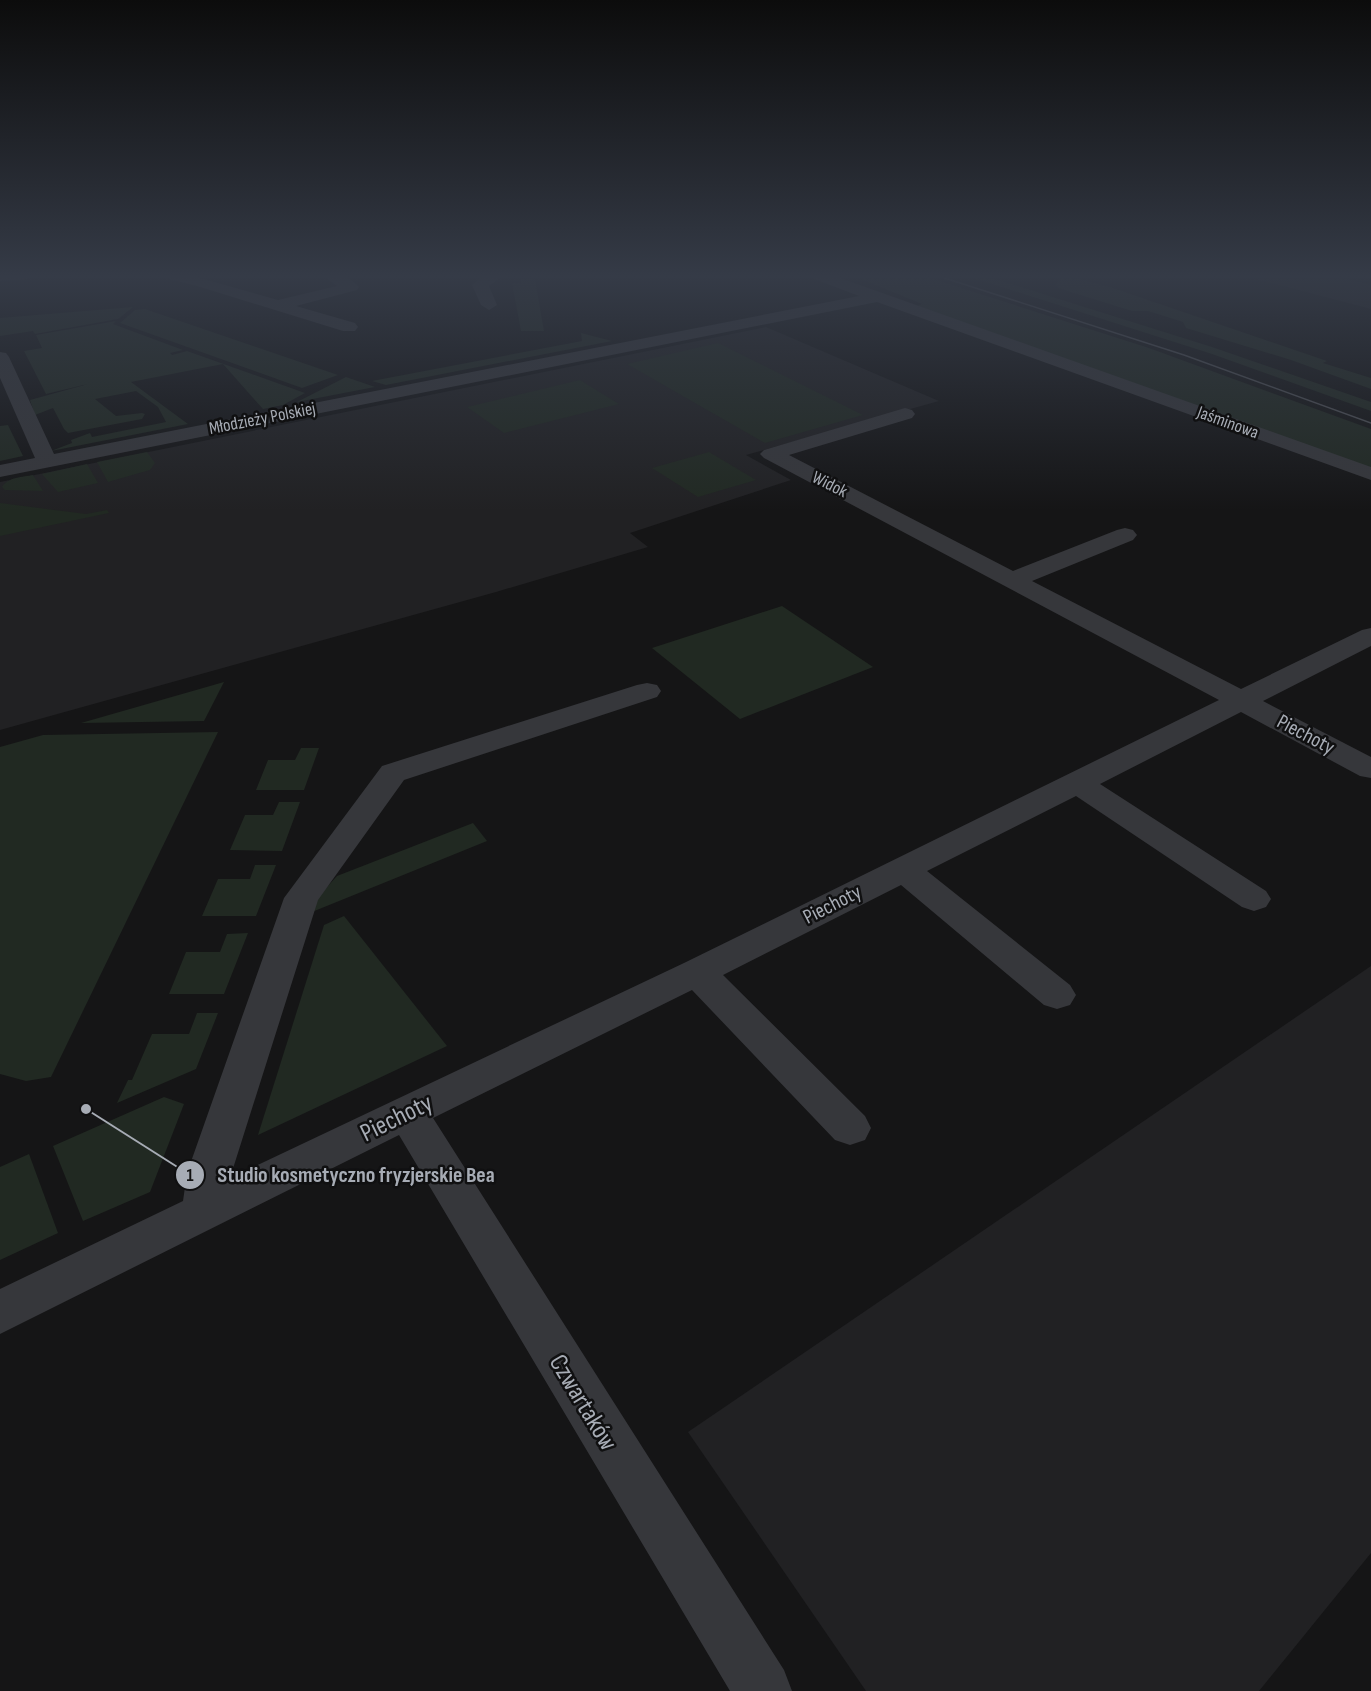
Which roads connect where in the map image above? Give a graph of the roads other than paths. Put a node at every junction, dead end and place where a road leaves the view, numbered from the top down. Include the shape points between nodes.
1 (594, 353) edge
2 (1033, 353) edge
3 (0, 357) edge
4 (905, 414) dead end
5 (47, 461) junction
6 (0, 471) edge
7 (1371, 474) edge
8 (1125, 535) dead end
9 (1011, 581) junction
10 (1371, 636) edge
11 (646, 691) dead end
12 (1242, 700) junction
13 (1371, 769) edge
14 (1076, 782) junction
15 (903, 869) junction
16 (1254, 899) dead end
17 (697, 972) junction
18 (1056, 995) dead end
19 (407, 1112) junction
20 (850, 1128) dead end
21 (204, 1211) junction
22 (0, 1312) edge
23 (763, 1691) edge

1 - 5 street, Młodzieży Polskiej
2 - 7 street, Jaśminowa
3 - 5 street
4 - 9 street, Widok via 771,454
5 - 6 street, Młodzieży Polskiej
8 - 9 street
9 - 12 street, Widok
10 - 12 street, Piechoty
11 - 21 street via 393,773 301,898 209,1173
12 - 13 street, Piechoty
12 - 14 street, Piechoty
14 - 15 street, Piechoty
14 - 16 street
15 - 17 street, Piechoty
15 - 18 street
17 - 19 street, Piechoty
17 - 20 street
19 - 21 street, Piechoty
19 - 23 street, Czwartaków
21 - 22 street, Piechoty

